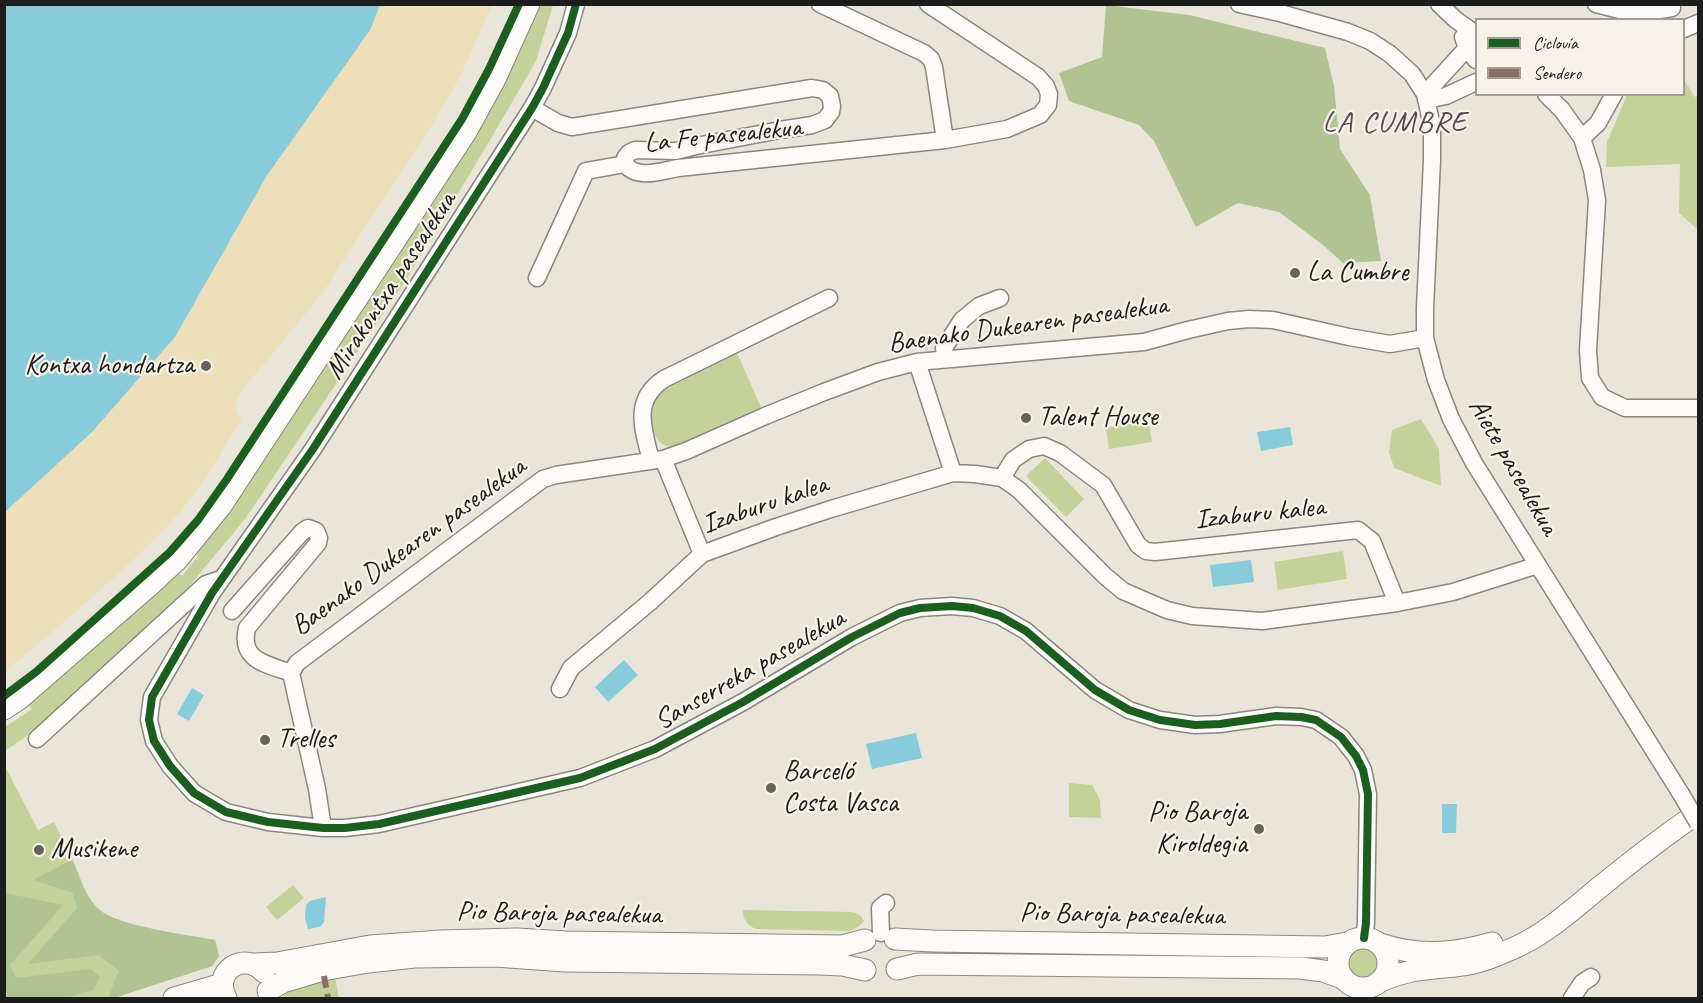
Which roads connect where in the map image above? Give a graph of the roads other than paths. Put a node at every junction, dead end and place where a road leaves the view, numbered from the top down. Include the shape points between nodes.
1 (529, 4) edge
2 (576, 4) edge
3 (820, 4) edge
4 (928, 4) edge
5 (1239, 4) edge
6 (1439, 4) edge
7 (1596, 4) edge
8 (1672, 8) dead end
9 (1644, 9) edge
10 (1474, 46) edge
11 (1446, 72) junction
12 (1412, 74) junction
13 (1470, 85) edge
14 (1548, 96) edge
15 (1613, 96) edge
16 (1426, 97) junction
17 (532, 108) junction
18 (1431, 126) junction
19 (1582, 138) junction
20 (945, 140) junction
21 (625, 164) junction
22 (537, 278) dead end
23 (829, 298) dead end
24 (1000, 298) dead end
25 (1425, 338) junction
26 (945, 358) junction
27 (917, 362) junction
28 (1698, 408) edge
29 (657, 460) junction
30 (953, 473) junction
31 (1002, 478) junction
32 (702, 554) junction
33 (1538, 565) junction
34 (222, 579) junction
35 (1397, 603) junction
36 (232, 611) dead end
37 (291, 673) junction
38 (560, 689) dead end
39 (4, 709) edge
40 (37, 739) dead end
41 (1690, 797) edge
42 (1698, 813) edge
43 (1698, 823) edge
44 (323, 828) junction
45 (886, 903) dead end
46 (881, 937) junction
47 (1364, 942) junction
48 (254, 964) junction
49 (897, 969) junction
50 (865, 970) junction
51 (1591, 977) dead end
52 (1381, 981) junction
53 (1354, 988) edge
54 (224, 991) edge
55 (266, 995) edge
56 (174, 999) edge
57 (1572, 999) edge

1 - 39 main road, Mirakontxa pasealekua via 466,132 221,506 151,584
2 - 17 street, Mirakontxa pasealekua via 568,33
3 - 20 street via 931,59
4 - 20 street, La Fe pasealekua via 1038,77 1049,94 1048,105 1040,115 1023,123
5 - 12 street via 1370,40
6 - 10 street
7 - 9 street via 1635,14
8 - 9 street
10 - 11 street
11 - 12 street
11 - 16 street
12 - 16 street
13 - 16 street via 1446,96
13 - 18 street via 1444,107
14 - 19 street
15 - 19 street via 1598,123
16 - 18 street, Aiete pasealekua
17 - 21 street, La Fe pasealekua via 572,127 812,88 830,96 831,112 825,120 812,125 676,152 635,150 625,158
17 - 34 street, Mirakontxa pasealekua via 313,449
18 - 25 street, Aiete pasealekua
19 - 28 street via 1597,200 1588,350 1590,378 1602,397 1625,408
20 - 21 street, La Fe pasealekua via 647,173 635,173
21 - 22 street via 586,171
23 - 29 street via 653,386 642,412 643,426
24 - 26 street via 979,306 962,320 944,348
25 - 26 street, Baenako Dukearen pasealekua via 1390,344 1273,320 1249,320 1228,321 1144,342
25 - 33 street, Aiete pasealekua via 1451,419
26 - 27 street, Baenako Dukearen pasealekua
27 - 29 street, Baenako Dukearen pasealekua via 824,392
27 - 30 street
29 - 32 street
29 - 37 street, Baenako Dukearen pasealekua via 543,479 297,663
30 - 31 street, Izaburu kalea
30 - 32 street, Izaburu kalea via 809,516
31 - 35 street, Izaburu kalea via 1050,519 1105,576 1124,591 1167,610 1192,616 1262,621
31 - 35 street, Izaburu kalea via 1012,460 1029,449 1044,446 1060,453 1103,485 1138,544 1155,552 1358,530 1372,541
32 - 38 street, Izaburu kalea via 571,668
33 - 35 street, Izaburu kalea via 1453,592
33 - 41 street, Aiete pasealekua
34 - 40 street, Mirakontxa pasealekua via 206,584
34 - 44 street, Sanserreka pasealekua via 152,697 149,720 154,741 194,794 226,812 268,822
36 - 37 street via 302,532 308,528 316,531 318,543 247,628 244,638 251,656
37 - 44 street, Baenako Dukearen pasealekua
41 - 43 street, Aiete pasealekua, bridge
41 - 47 main road, Pio Baroja pasealekua via 1551,913 1514,935 1441,952 1409,952
42 - 52 main road via 1645,850 1550,928 1517,947 1464,965 1414,970
44 - 47 street, Sanserreka pasealekua via 379,824 580,778 655,749 900,612 952,606 973,608 1000,616 1026,631 1095,690 1129,710 1160,720 1195,724 1301,717 1316,720 1341,737 1360,763 1368,794
45 - 46 street via 880,908
46 - 47 main road, Pio Baroja pasealekua via 915,941 1325,947
46 - 48 main road, Pio Baroja pasealekua via 842,945 441,941 370,946
46 - 49 main road via 899,943 902,959
46 - 50 main road via 860,950
47 - 52 main road via 1388,956
47 - 53 main road via 1340,954 1338,960 1340,972
48 - 54 main road, Pio Baroja pasealekua via 242,963 231,968 223,978
48 - 55 main road via 267,978
49 - 50 main road via 881,977
49 - 53 main road, Pio Baroja pasealekua via 918,964 1301,968 1323,971
50 - 55 main road, Pio Baroja pasealekua via 819,964 415,957 323,970 283,982
51 - 57 street
52 - 53 main road via 1368,988
54 - 56 main road

